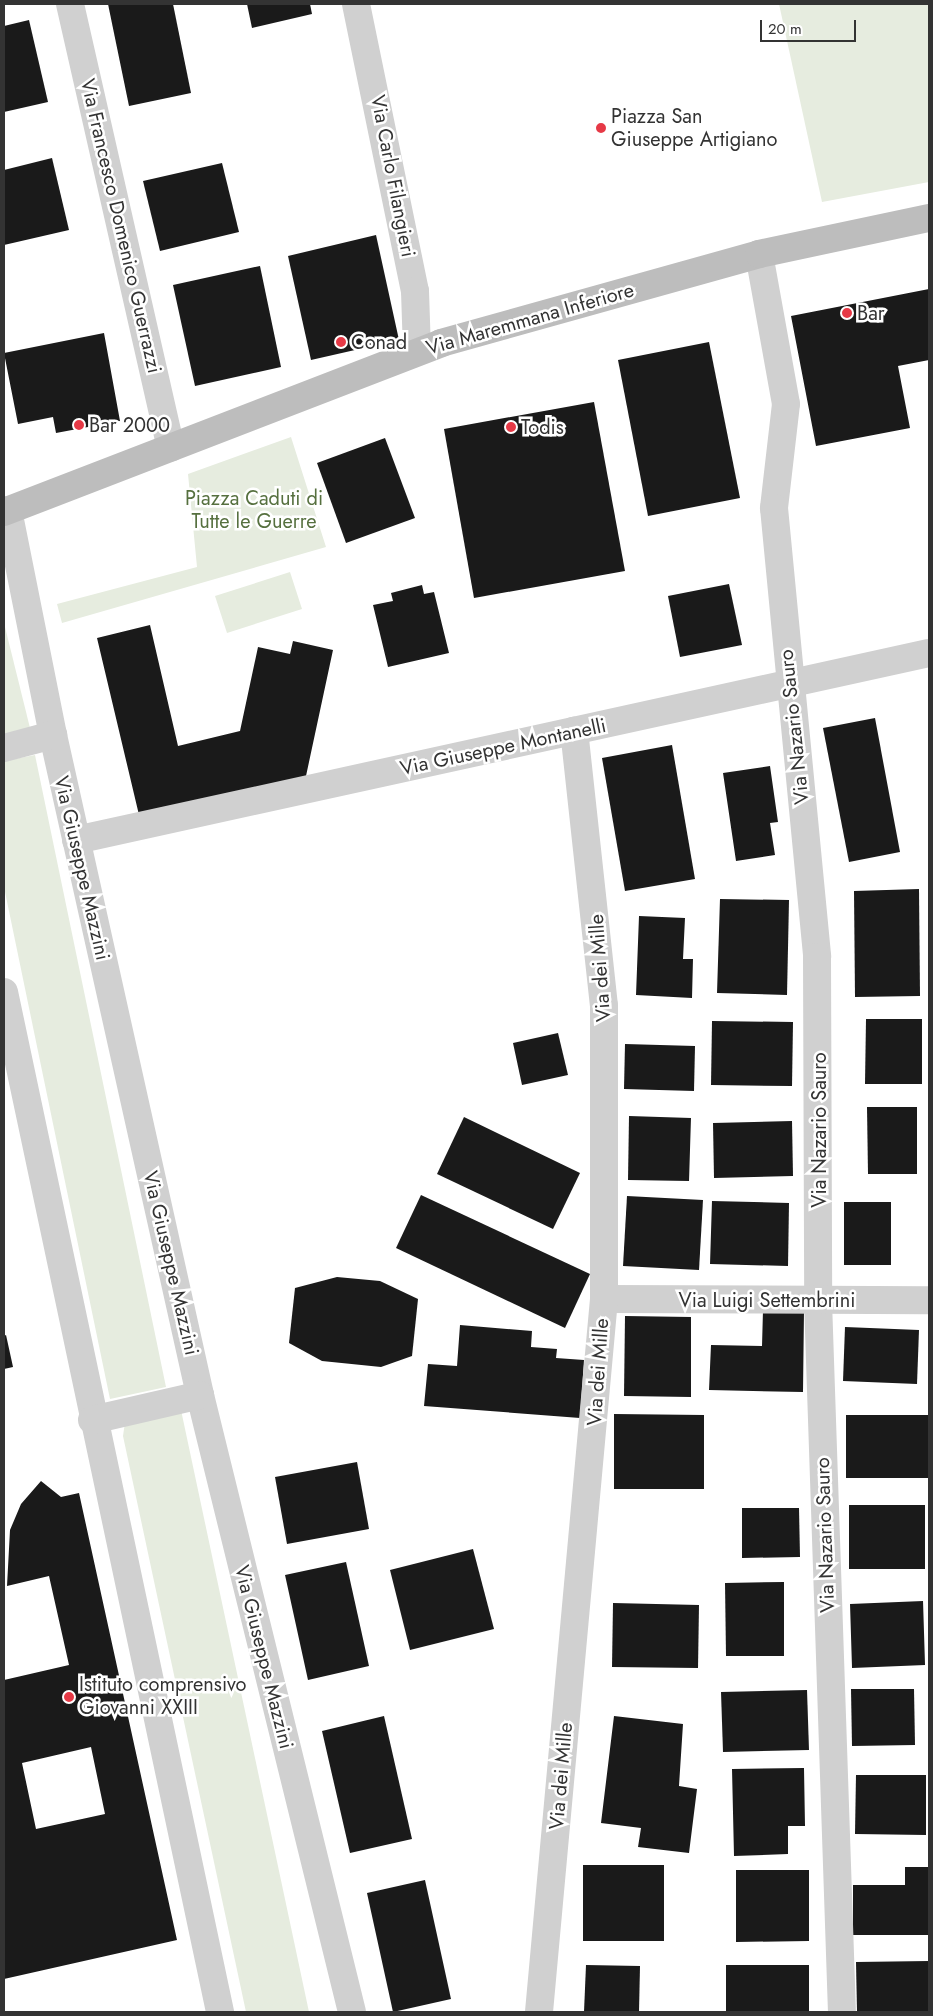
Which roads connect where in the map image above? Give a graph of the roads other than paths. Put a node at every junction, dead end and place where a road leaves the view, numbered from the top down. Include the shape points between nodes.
1 (70, 4) edge
2 (356, 4) edge
3 (929, 218) edge
4 (759, 254) junction
5 (417, 351) junction
6 (172, 448) junction
7 (6, 511) edge
8 (929, 653) edge
9 (788, 685) junction
10 (574, 732) junction
11 (53, 735) junction
12 (4, 748) edge
13 (76, 840) junction
14 (4, 992) edge
15 (604, 1299) junction
16 (929, 1300) edge
17 (818, 1301) junction
18 (200, 1396) junction
19 (92, 1420) junction
20 (220, 2012) edge
21 (352, 2012) edge
22 (539, 2012) edge
23 (842, 2012) edge

1 - 6 street, Via Francesco Domenico Guerrazzi
2 - 5 street, Via Carlo Filangieri via 416,291
3 - 4 main road, Via Maremmana Inferiore
4 - 5 main road, Via Maremmana Inferiore
4 - 9 street, Via Nazario Sauro via 786,404 773,499
5 - 6 main road, Via Maremmana Inferiore
6 - 7 main road, Via Maremmana Inferiore
7 - 11 street, Via Giuseppe Mazzini
8 - 9 street, Via Giuseppe Montanelli
9 - 10 street, Via Giuseppe Montanelli
9 - 17 street, Via Nazario Sauro via 817,957
10 - 13 street, Via Giuseppe Montanelli
10 - 15 street, Via dei Mille via 604,1006
11 - 12 street
11 - 13 street, Via Giuseppe Mazzini
13 - 18 street, Via Giuseppe Mazzini
14 - 19 street
15 - 17 street, Via Luigi Settembrini
15 - 22 street, Via dei Mille
16 - 17 street, Via Luigi Settembrini
17 - 23 street, Via Nazario Sauro
18 - 19 street
18 - 21 street, Via Giuseppe Mazzini
19 - 20 street

